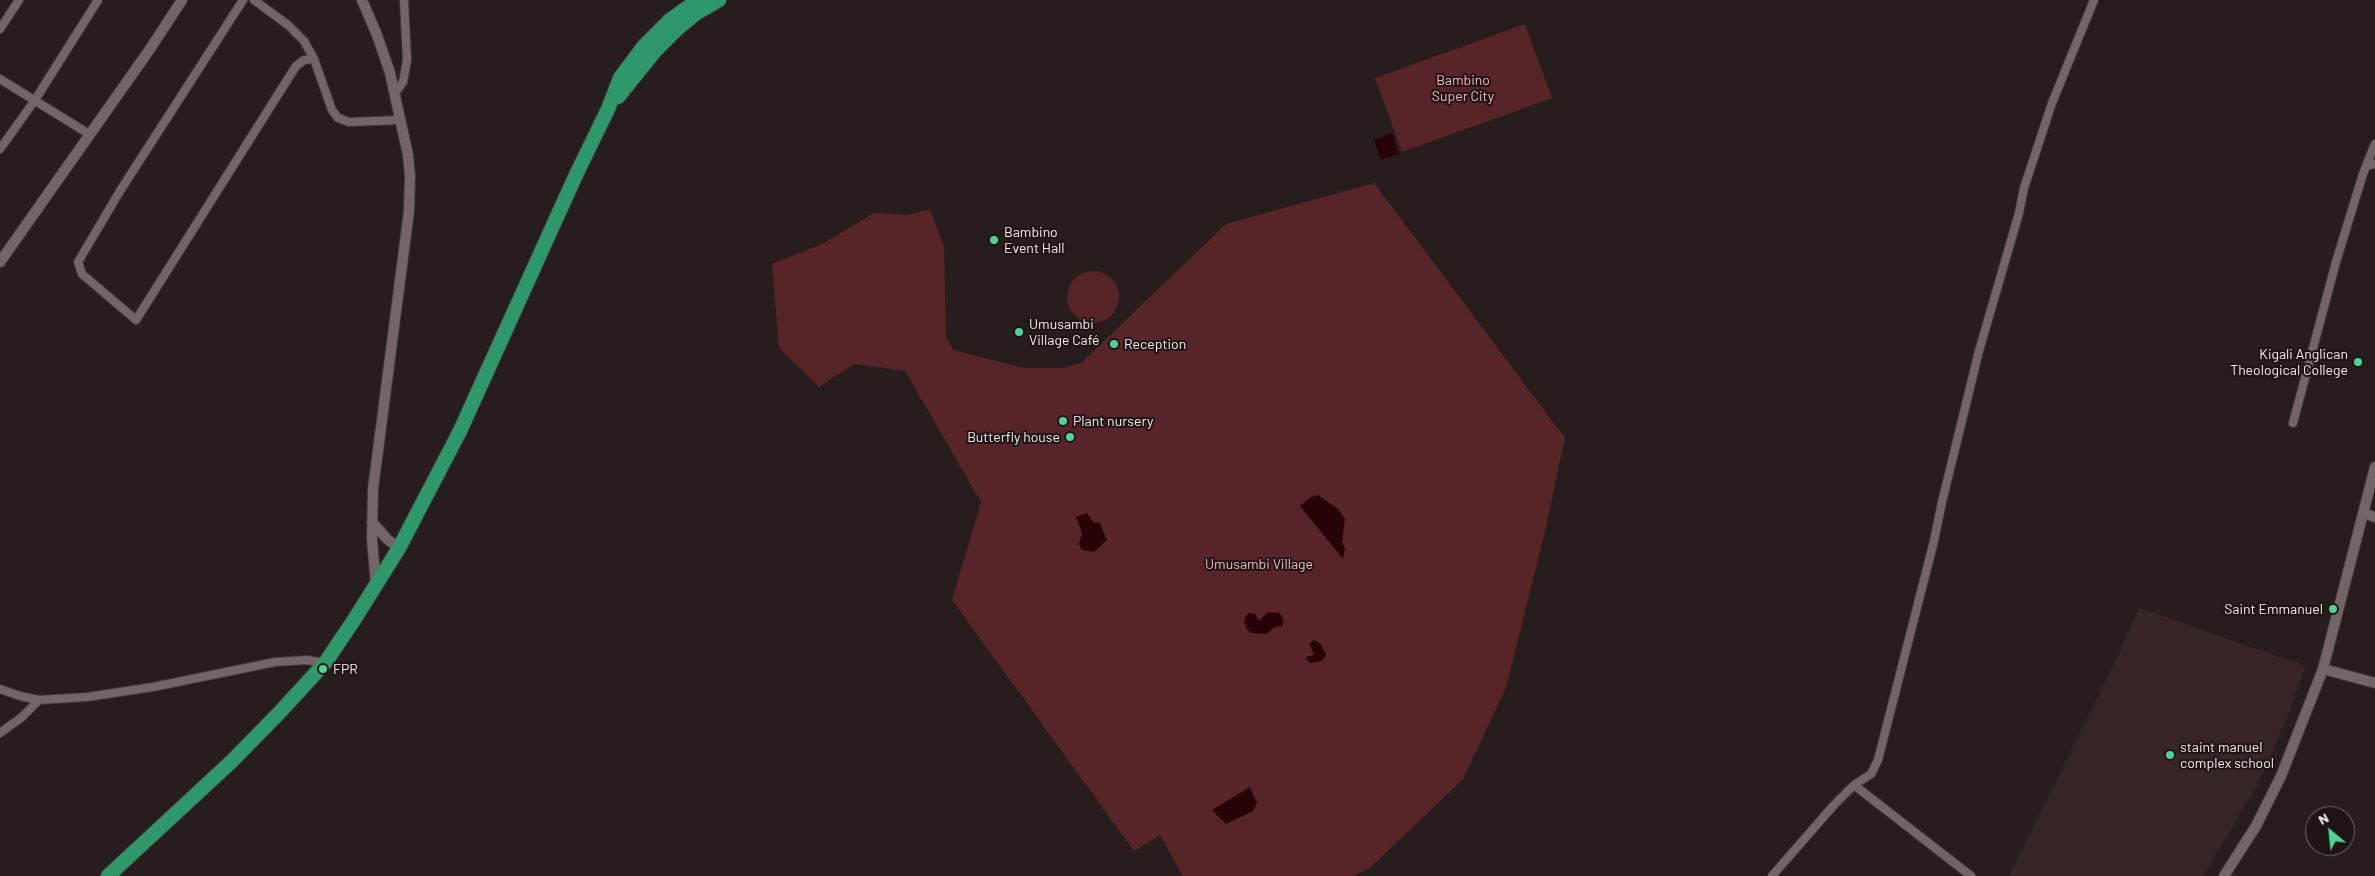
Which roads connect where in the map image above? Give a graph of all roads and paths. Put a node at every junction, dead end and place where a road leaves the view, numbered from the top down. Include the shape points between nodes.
1 (19, 0) edge
2 (98, 0) edge
3 (182, 0) edge
4 (243, 0) edge
5 (254, 0) edge
6 (362, 0) edge
7 (404, 0) edge
8 (698, 0) edge
9 (719, 0) edge
10 (2094, 0) edge
11 (0, 29) edge
12 (314, 58) junction
13 (0, 79) edge
14 (395, 93) junction
15 (35, 100) junction
16 (608, 109) junction
17 (401, 120) junction
18 (89, 134) junction
19 (2375, 144) edge
20 (0, 149) edge
21 (2375, 164) edge
22 (2366, 166) junction
23 (0, 262) edge
24 (2293, 423) dead end
25 (2375, 467) edge
26 (2363, 513) junction
27 (2375, 517) edge
28 (372, 522) junction
29 (399, 548) junction
30 (376, 584) junction
31 (325, 662) junction
32 (2323, 669) junction
33 (2375, 683) edge
34 (0, 689) edge
35 (39, 700) junction
36 (0, 733) edge
37 (1854, 786) junction
38 (108, 876) edge
39 (1772, 876) edge
40 (1971, 876) edge
41 (2224, 876) edge

1 - 11 street
2 - 15 street
3 - 18 street
4 - 12 street via 78,262 82,274 136,320 296,66
5 - 12 street via 288,25 304,41
6 - 14 street
7 - 14 street via 407,60 403,82
8 - 16 highway via 670,20 644,46 620,78
9 - 16 highway via 676,29
10 - 37 street via 2052,103 2024,188 1979,351 1878,760 1871,774
12 - 17 street via 332,110 338,118 349,122
13 - 15 street
14 - 17 street
15 - 18 street
15 - 20 street
16 - 29 highway via 460,431
17 - 28 street via 408,155 409,211 379,441
18 - 23 street
19 - 22 street
21 - 22 street
22 - 24 street via 2336,262
25 - 26 street
26 - 27 street
26 - 32 street
28 - 29 street
28 - 30 street
29 - 30 highway
30 - 31 highway
31 - 35 street via 293,660 153,687
31 - 38 highway via 232,761
32 - 33 street
32 - 41 street via 2281,776 2256,826
34 - 35 street
35 - 36 street
37 - 39 street
37 - 40 street

